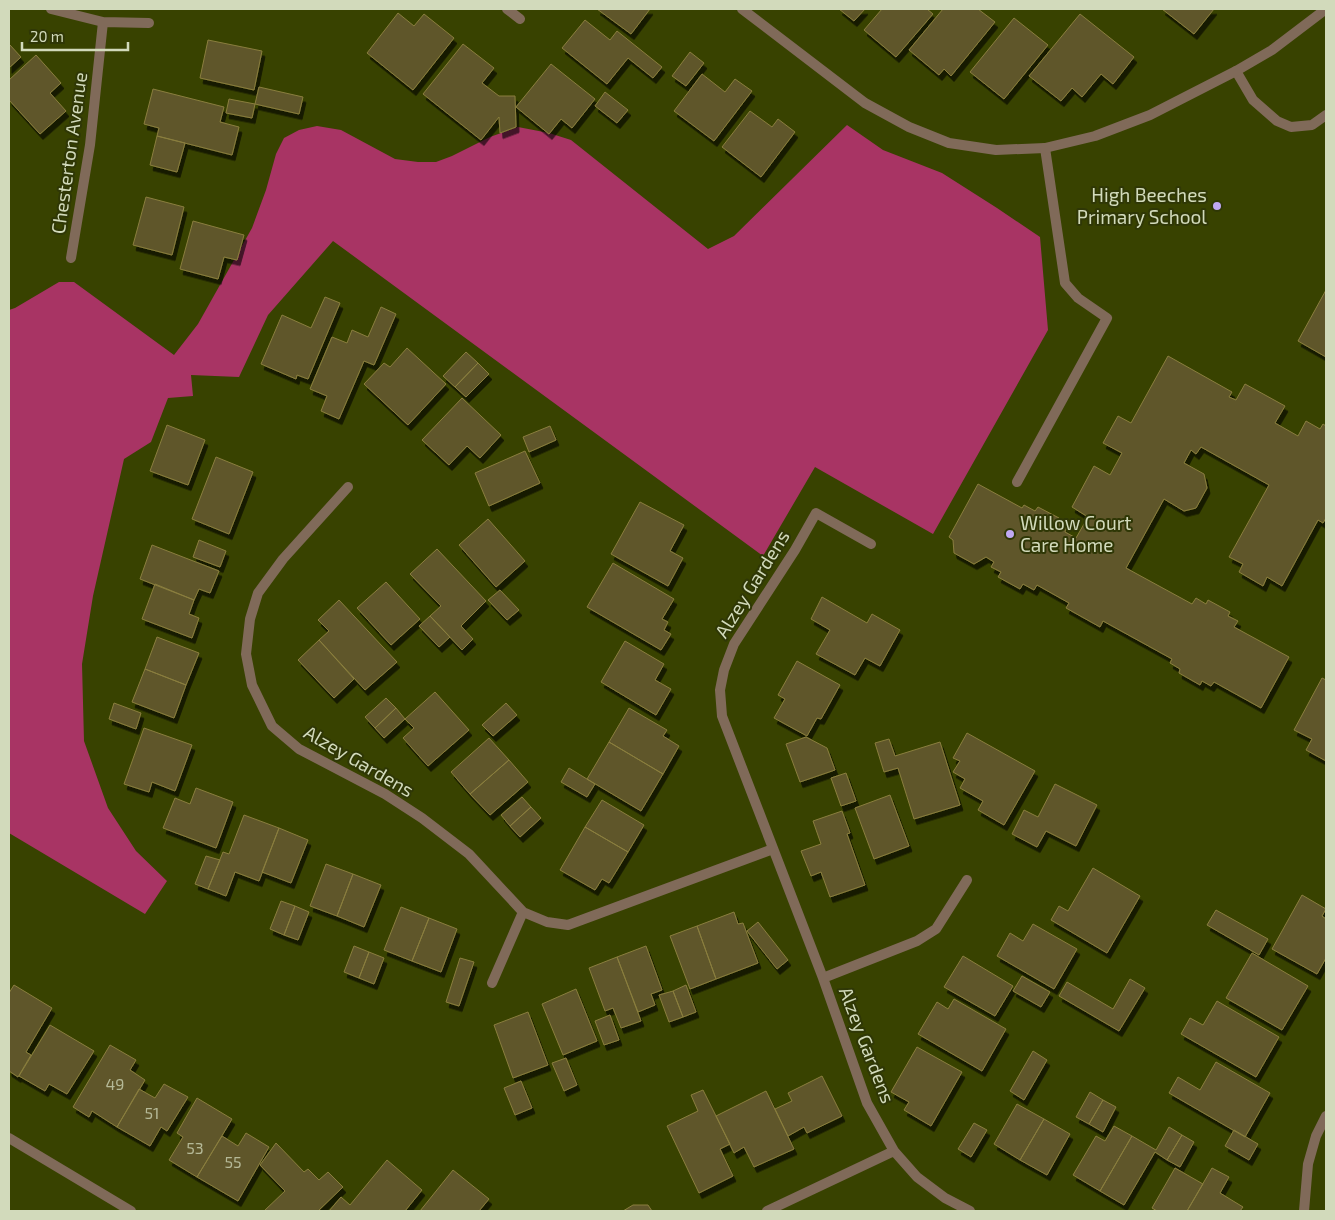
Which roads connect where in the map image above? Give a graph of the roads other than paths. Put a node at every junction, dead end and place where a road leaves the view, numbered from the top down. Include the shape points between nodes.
1 (51, 9) edge
2 (507, 9) edge
3 (742, 9) edge
4 (1326, 9) edge
5 (520, 19) dead end
6 (103, 22) junction
7 (149, 23) dead end
8 (1236, 71) junction
9 (1326, 115) edge
10 (1045, 148) junction
11 (71, 258) dead end
12 (1017, 482) dead end
13 (348, 487) dead end
14 (871, 544) dead end
15 (773, 849) junction
16 (967, 880) dead end
17 (523, 912) junction
18 (823, 978) junction
19 (492, 984) dead end
20 (1326, 1116) edge
21 (9, 1138) edge
22 (894, 1151) junction
23 (131, 1211) edge
24 (767, 1211) edge
25 (970, 1211) edge
26 (1304, 1211) edge

1 - 6 street
2 - 5 street
3 - 10 street via 865,103 908,127 950,143 996,150
4 - 8 street via 1272,50
6 - 7 street
6 - 11 street, Chesterton Avenue via 90,145
8 - 9 street via 1254,100 1276,121 1291,127 1312,125
8 - 10 street via 1150,115 1095,136
10 - 12 street via 1065,283 1078,298 1107,318
13 - 17 street, Alzey Gardens via 283,559 258,593 250,619 246,654 252,684 272,726 299,749 385,794 422,818 468,854
14 - 15 street, Alzey Gardens via 816,513 734,644 724,670 720,690 722,716
15 - 17 street, Alzey Gardens via 568,925 547,922
15 - 18 street, Alzey Gardens
16 - 18 street, Alzey Gardens via 936,929 916,941
17 - 19 street
18 - 22 street, Alzey Gardens via 867,1102
20 - 26 street via 1308,1164
21 - 23 street
22 - 24 street
22 - 25 street, Alzey Gardens via 917,1177 945,1198

